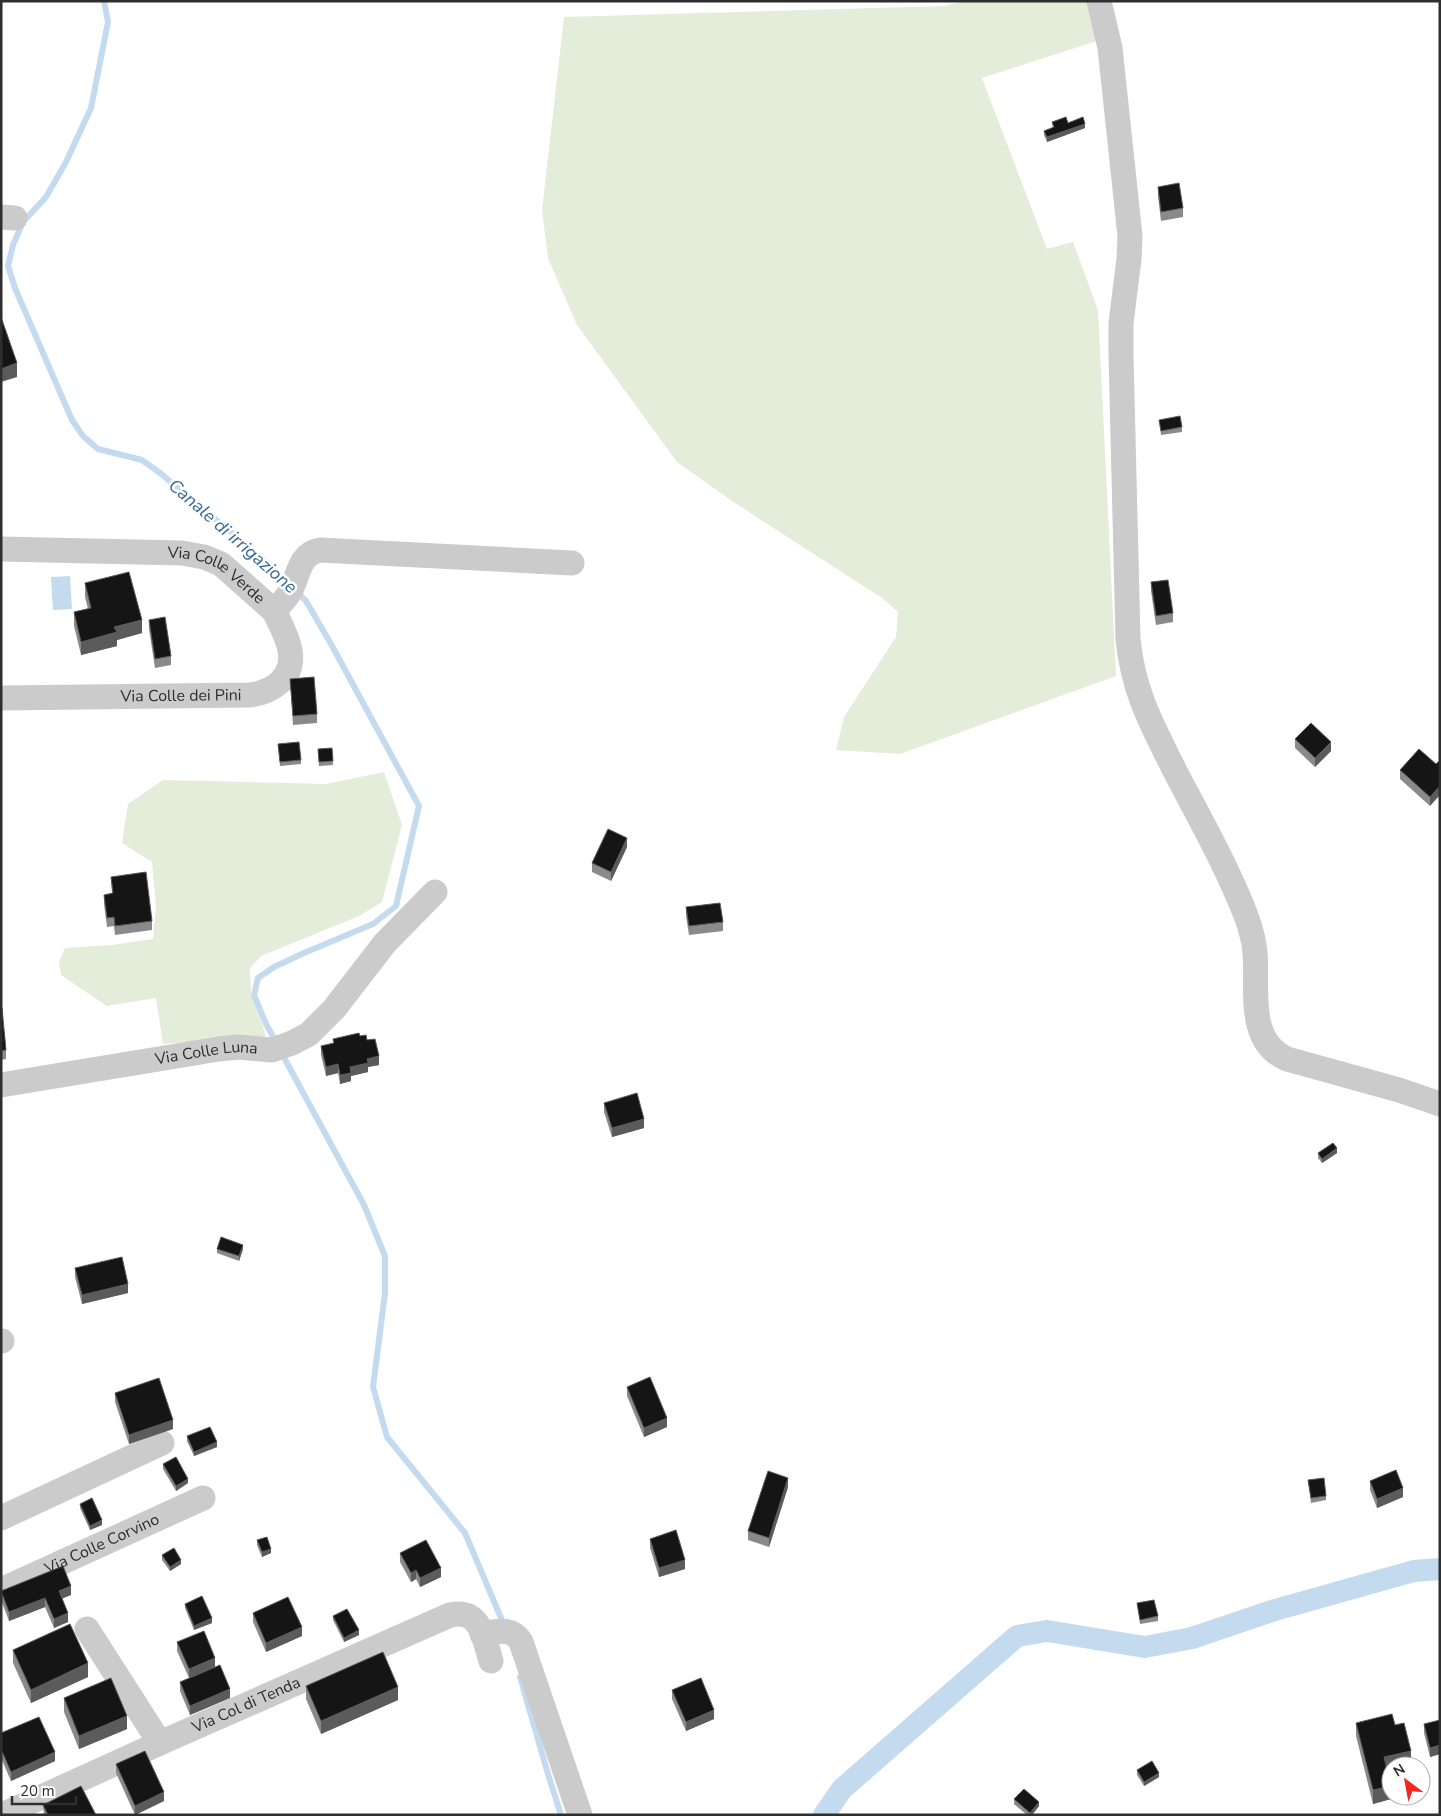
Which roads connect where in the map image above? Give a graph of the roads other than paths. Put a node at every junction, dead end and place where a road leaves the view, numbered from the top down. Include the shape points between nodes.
1 (1100, 1) edge
2 (1, 548) edge
3 (572, 562) dead end
4 (286, 595) junction
5 (1, 698) edge
6 (435, 892) dead end
7 (1, 1085) edge
8 (1440, 1104) edge
9 (162, 1443) dead end
10 (203, 1498) dead end
11 (1, 1518) edge
12 (1, 1590) edge
13 (87, 1629) dead end
14 (482, 1634) junction
15 (491, 1661) dead end
16 (160, 1742) junction
17 (2, 1815) edge
18 (580, 1815) edge

1 - 8 street via 1110,48 1130,236 1121,355 1128,639 1138,694 1248,921 1256,954 1259,1026 1268,1045 1286,1059
2 - 4 street, Via Colle Verde via 182,553 221,564
3 - 4 street via 325,549 306,556
4 - 5 street, Via Colle dei Pini via 286,635 292,662 284,679 263,693
6 - 7 street, Via Colle Luna via 385,943 324,1021 292,1043 268,1050 219,1049
9 - 11 street
10 - 12 street, Via Colle Corvino
13 - 16 street
14 - 15 street, Via Col di Tenda
14 - 16 street, Via Col di Tenda via 470,1616 454,1614 443,1617
14 - 18 street via 510,1631 521,1642
16 - 17 street, Via Col di Tenda

